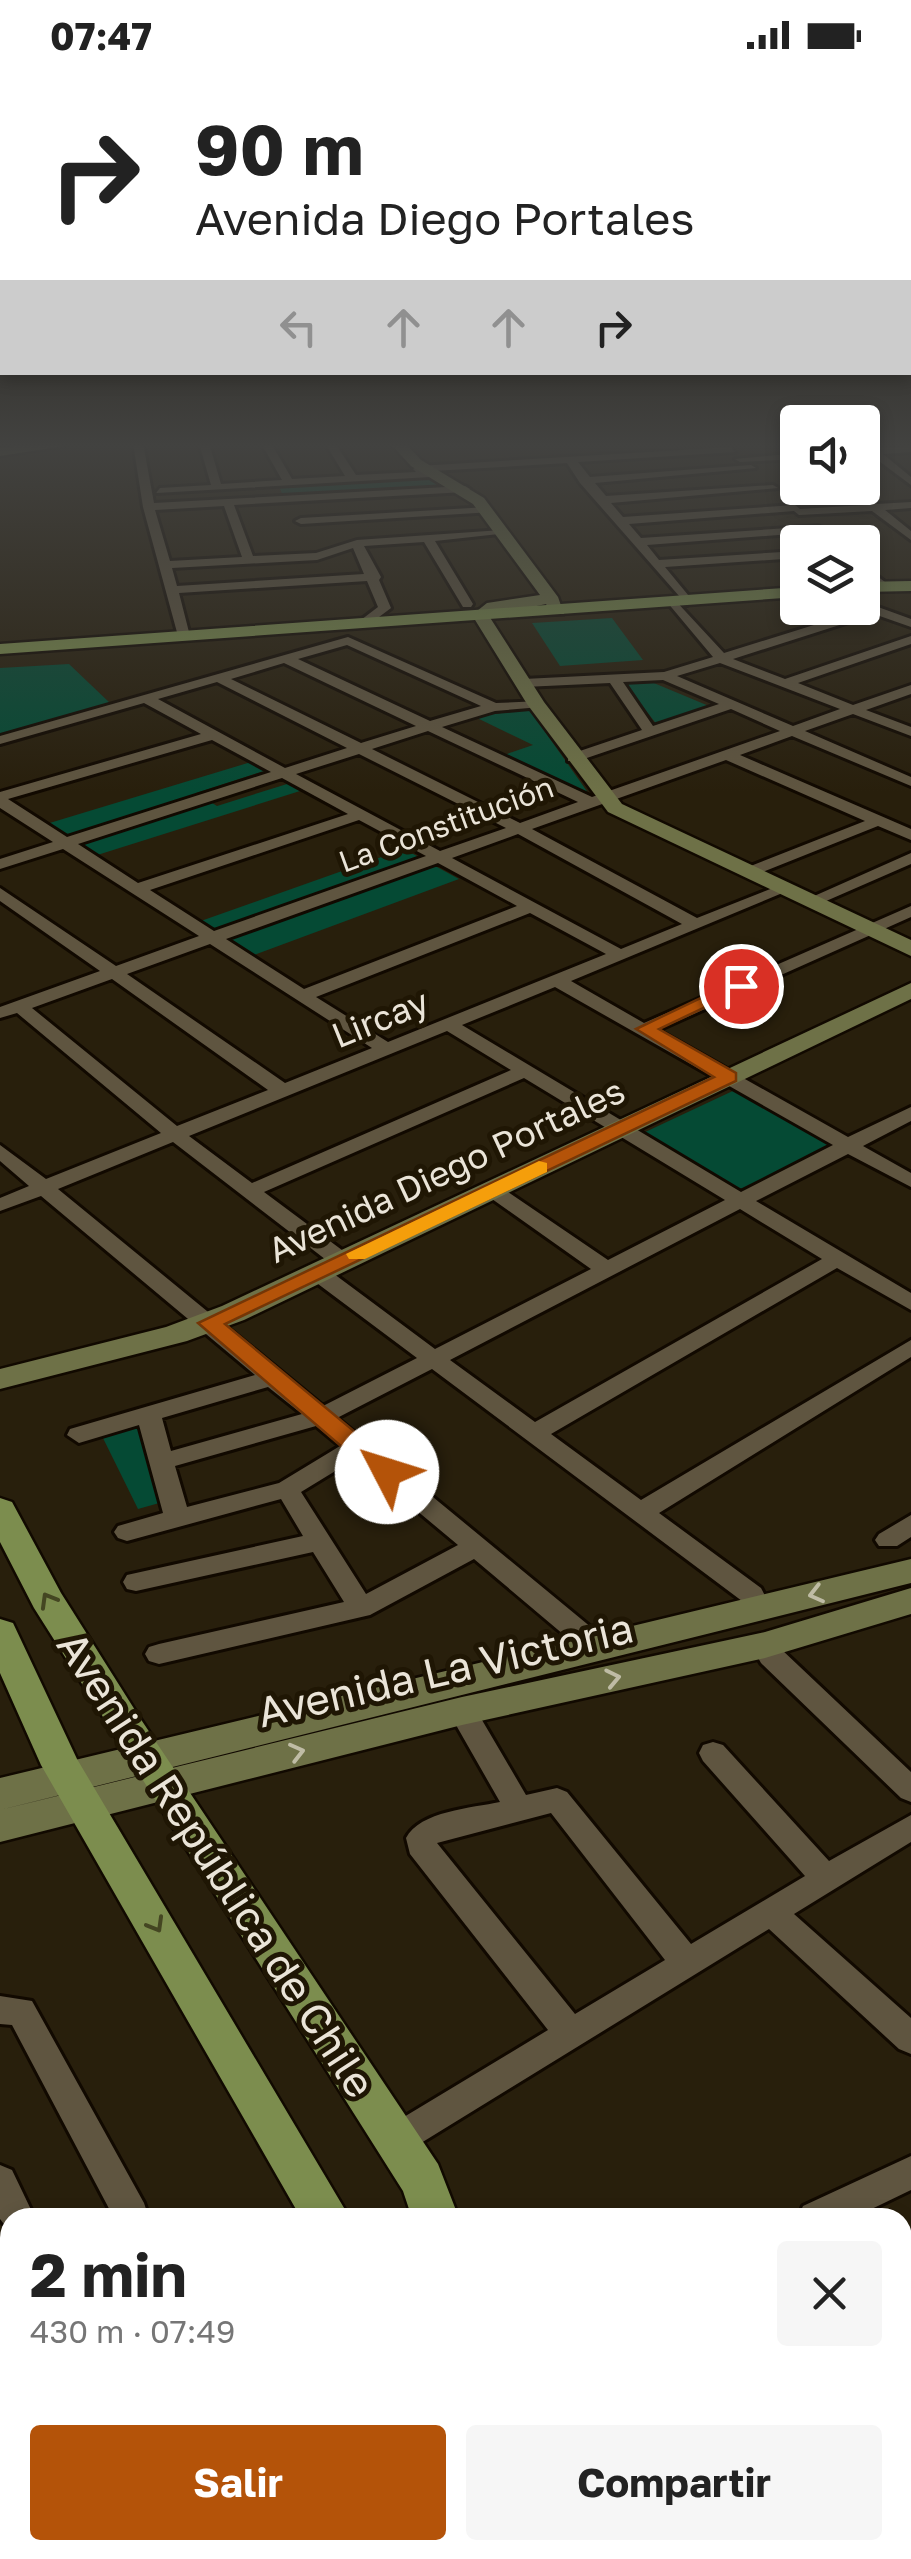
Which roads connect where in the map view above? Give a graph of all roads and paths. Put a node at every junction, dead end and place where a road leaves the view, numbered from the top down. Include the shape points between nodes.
1 (162, 559) edge
2 (264, 559) edge
3 (366, 559) edge
4 (441, 559) edge
5 (521, 559) edge
6 (652, 559) edge
7 (725, 559) edge
8 (250, 560) joint
9 (656, 564) junction
10 (164, 565) junction
11 (375, 577) junction
12 (882, 586) edge
13 (908, 586) edge
14 (171, 590) junction
15 (780, 593) edge
16 (680, 601) junction
17 (554, 603) junction
18 (473, 610) junction
19 (880, 610) edge
20 (363, 623) junction
21 (911, 623) edge
22 (815, 625) edge
23 (184, 636) junction
24 (911, 640) edge
25 (0, 649) edge
26 (286, 659) junction
27 (722, 660) junction
28 (613, 676) junction
29 (665, 676) junction
30 (219, 678) junction
31 (524, 683) junction
32 (786, 683) junction
33 (911, 688) edge
34 (145, 698) junction
35 (536, 704) junction
36 (727, 706) junction
37 (494, 707) junction
38 (856, 709) junction
39 (430, 726) junction
40 (650, 732) junction
41 (791, 732) junction
42 (911, 732) edge
43 (213, 735) junction
44 (0, 740) edge
45 (360, 749) junction
46 (728, 754) junction
47 (573, 758) junction
48 (284, 774) junction
49 (911, 782) edge
50 (0, 799) edge
51 (597, 800) junction
52 (360, 814) junction
53 (878, 821) junction
54 (520, 829) junction
55 (911, 835) edge
56 (66, 843) junction
57 (438, 857) junction
58 (911, 858) edge
59 (0, 864) edge
60 (749, 872) junction
61 (784, 888) junction
62 (136, 889) junction
63 (0, 893) edge
64 (810, 901) junction
65 (530, 907) junction
66 (911, 912) edge
67 (696, 925) junction
68 (868, 929) junction
69 (211, 937) junction
70 (911, 949) edge
71 (622, 956) junction
72 (113, 972) junction
73 (558, 981) junction
74 (911, 990) edge
75 (302, 996) junction
76 (5, 1010) edge
77 (450, 1025) junction
78 (645, 1029) junction
79 (387, 1050) junction
80 (525, 1071) junction
81 (729, 1077) junction
82 (284, 1092) junction
83 (911, 1112) edge
84 (621, 1128) junction
85 (177, 1136) junction
86 (847, 1145) junction
87 (0, 1151) edge
88 (911, 1182) edge
89 (44, 1190) junction
90 (492, 1190) junction
91 (250, 1191) junction
92 (742, 1202) junction
93 (0, 1205) edge
94 (837, 1258) junction
95 (330, 1267) junction
96 (606, 1270) junction
97 (911, 1304) edge
98 (209, 1323) junction
99 (911, 1347) edge
100 (434, 1358) junction
101 (274, 1377) junction
102 (0, 1379) edge
103 (149, 1416) junction
104 (321, 1417) junction
105 (535, 1434) junction
106 (79, 1436) dead end
107 (357, 1448) junction
108 (164, 1461) junction
109 (287, 1490) junction
110 (0, 1510) edge
111 (641, 1512) junction
112 (177, 1517) junction
113 (911, 1524) edge
114 (127, 1532) dead end
115 (888, 1540) dead end
116 (320, 1541) junction
117 (476, 1547) junction
118 (911, 1571) edge
119 (136, 1582) dead end
120 (911, 1601) edge
121 (360, 1608) junction
122 (762, 1627) junction
123 (0, 1632) edge
124 (599, 1649) junction
125 (159, 1654) dead end
126 (10, 1683) edge
127 (462, 1711) junction
128 (713, 1753) dead end
129 (156, 1772) junction
130 (911, 1790) edge
131 (76, 1791) junction
132 (0, 1794) edge
133 (519, 1809) junction
134 (0, 1826) edge
135 (911, 1827) edge
136 (826, 1878) junction
137 (770, 1911) junction
138 (686, 1962) junction
139 (0, 2010) edge
140 (570, 2032) junction
141 (911, 2039) edge
142 (396, 2140) junction
143 (911, 2172) edge
144 (0, 2182) edge
145 (13, 2208) edge
146 (128, 2208) edge
147 (320, 2208) edge
148 (432, 2208) edge
149 (837, 2208) edge

1 - 10 street
2 - 8 street
3 - 11 street
4 - 18 street
5 - 17 street
6 - 9 street
7 - 9 street
8 - 10 street
9 - 16 street
10 - 14 street
11 - 14 street
11 - 20 street via 384,608
12 - 13 main road
14 - 23 street
15 - 16 main road
16 - 17 main road
16 - 27 street
17 - 18 main road
18 - 20 main road
18 - 31 street
19 - 21 street
20 - 23 main road
22 - 27 street
23 - 25 main road
24 - 32 street
26 - 30 street
26 - 37 street via 348,641
26 - 39 street
27 - 29 street
27 - 32 street
28 - 29 street
28 - 31 street
28 - 40 street
29 - 36 street
30 - 34 street
30 - 45 street
31 - 35 street
32 - 38 street
33 - 38 street, La Constitución
34 - 43 street
34 - 44 street
35 - 37 street
35 - 47 street
36 - 40 street
36 - 41 street
37 - 39 street
38 - 41 street, La Constitución
38 - 42 street
39 - 45 street
39 - 51 street
40 - 47 street
41 - 46 street, La Constitución
41 - 49 street
43 - 48 street
43 - 50 street
45 - 48 street
45 - 54 street
46 - 51 street, La Constitución
46 - 53 street
47 - 51 street
48 - 52 street
48 - 56 street
50 - 56 street
51 - 54 street, La Constitución
51 - 60 street
52 - 57 street
52 - 62 street
53 - 55 street
53 - 60 street
54 - 57 street, La Constitución
54 - 67 street
56 - 59 street
56 - 62 street
57 - 65 street
57 - 69 street, La Constitución
58 - 64 street
60 - 61 street
61 - 64 street
61 - 67 street, Lircay
62 - 69 street
63 - 72 street
64 - 68 street
65 - 71 street
65 - 75 street
66 - 68 street
67 - 71 street, Lircay
68 - 70 street
68 - 78 street
69 - 72 street, La Constitución
69 - 75 street
71 - 73 street, Lircay
72 - 76 street, La Constitución
72 - 82 street
73 - 77 street, Lircay
73 - 78 street
74 - 81 street, Avenida Diego Portales
75 - 79 street
76 - 85 street
77 - 79 street, Lircay
77 - 80 street
78 - 81 street
79 - 82 street, Lircay
80 - 84 street
80 - 91 street
81 - 84 street, Avenida Diego Portales
81 - 86 street
82 - 85 street, Lircay
83 - 86 street
84 - 90 street, Avenida Diego Portales
84 - 92 street
85 - 89 street, Lircay
85 - 91 street
86 - 88 street
86 - 92 street
87 - 89 street
89 - 93 street, Lircay
89 - 98 street
90 - 95 street, Avenida Diego Portales
90 - 96 street
91 - 95 street
92 - 94 street
92 - 96 street
94 - 97 street
94 - 105 street
95 - 98 street, Avenida Diego Portales
95 - 100 street
96 - 100 street
98 - 101 street
98 - 102 street, Avenida Diego Portales
99 - 111 street
100 - 104 street
100 - 105 street
101 - 103 street
101 - 104 street
103 - 106 street
103 - 108 street
104 - 107 street
104 - 108 street
105 - 111 street
107 - 109 street
107 - 117 street
108 - 112 street
109 - 112 street
109 - 116 street
129 -> 110 main road, Avenida República de Chile via 57,1616
111 - 122 street via 752,1595
112 - 114 street
113 - 115 street
116 - 119 street
116 - 121 street
117 - 121 street
117 - 124 street
118 -> 122 street, Avenida La Victoria
120 - 122 street, Avenida La Victoria
121 - 125 street
122 - 124 street, Avenida La Victoria
127 -> 122 street, Avenida La Victoria
122 - 130 street via 771,1656
123 - 126 main road, Avenida República de Chile
124 - 129 street, Avenida La Victoria
126 - 131 main road, Avenida República de Chile
129 -> 127 street, Avenida La Victoria
127 - 133 street
128 - 136 street
129 - 131 street, Avenida La Victoria
129 - 142 main road, Avenida República de Chile
131 - 132 street, Avenida La Victoria
131 - 134 street, Avenida La Victoria
131 -> 147 main road, Avenida República de Chile
133 - 138 street via 557,1800
133 - 140 street via 421,1838 425,1854
135 - 136 street
136 - 137 street
137 - 138 street
137 - 141 street
138 - 140 street
139 - 146 street via 21,2011
140 - 142 street
142 - 148 main road, Avenida República de Chile
143 - 149 street
144 - 145 street

